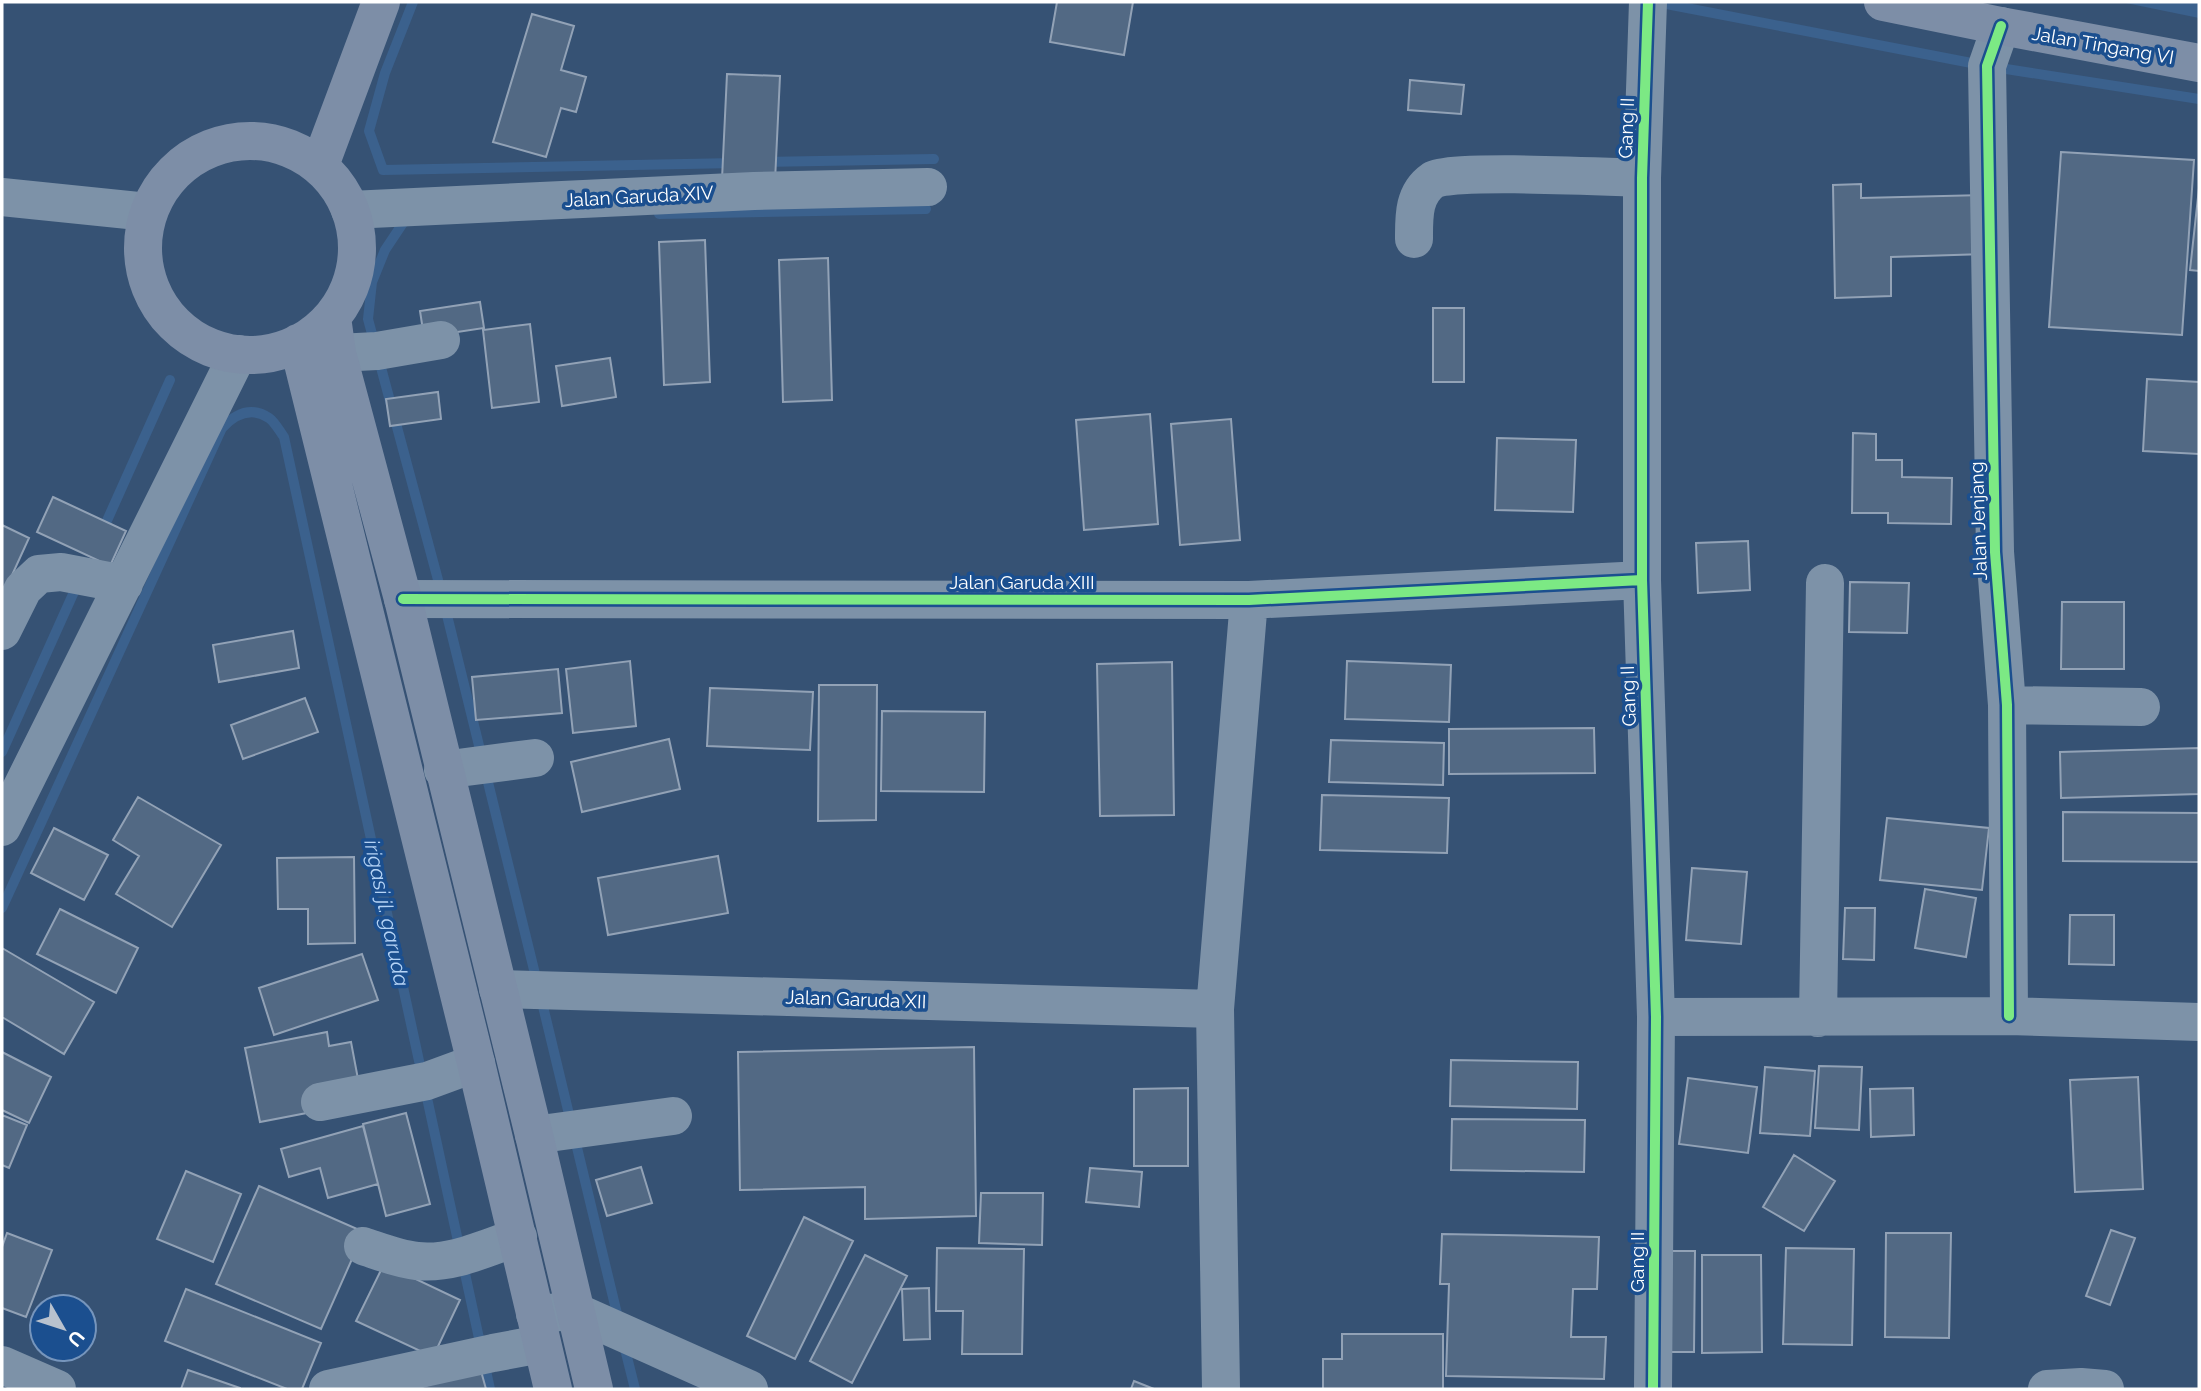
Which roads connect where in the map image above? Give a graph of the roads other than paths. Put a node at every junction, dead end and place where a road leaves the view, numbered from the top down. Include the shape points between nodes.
1 (381, 2) edge
2 (1648, 2) edge
3 (1883, 2) edge
4 (2001, 26) junction
5 (2199, 63) edge
6 (320, 165) junction
7 (1642, 178) junction
8 (928, 187) dead end
9 (2, 197) edge
10 (350, 210) junction
11 (148, 212) junction
12 (1414, 239) dead end
13 (334, 335) junction
14 (441, 340) dead end
15 (298, 343) junction
16 (238, 354) junction
17 (1642, 580) junction
18 (1825, 583) dead end
19 (124, 584) junction
20 (402, 599) junction
21 (1250, 600) junction
22 (2, 631) edge
23 (2007, 705) junction
24 (2141, 707) dead end
25 (535, 758) dead end
26 (443, 770) junction
27 (2, 827) edge
28 (498, 989) junction
29 (1215, 1009) junction
30 (2009, 1016) junction
31 (1656, 1017) junction
32 (1818, 1018) junction
33 (2199, 1022) edge
34 (476, 1063) junction
35 (320, 1102) dead end
36 (673, 1116) dead end
37 (534, 1135) junction
38 (518, 1237) junction
39 (363, 1246) dead end
40 (574, 1311) junction
41 (538, 1329) junction
42 (2, 1365) edge
43 (57, 1389) edge
44 (328, 1389) edge
45 (553, 1389) edge
46 (594, 1389) edge
47 (749, 1389) edge
48 (1221, 1389) edge
49 (1653, 1389) edge
50 (2047, 1389) edge
51 (2105, 1389) edge

1 - 6 main road
2 - 7 street, Gang II
3 - 4 main road, Jalan Tingang VI
4 - 5 main road, Jalan Tingang VI
4 - 23 street, Jalan Jenjang via 1987,66 1995,552
6 - 10 main road via 343,193
6 - 11 main road via 279,144 233,141 190,158 158,191
7 - 12 street via 1466,174 1435,178 1422,190 1414,213
7 - 17 street, Gang II
8 - 10 street, Jalan Garuda XIV
9 - 11 street
10 - 13 main road via 357,254
11 - 16 main road via 144,269 159,305 170,321 201,344
13 - 14 street via 377,351
13 - 15 main road via 321,327
13 - 20 main road
15 - 16 main road via 259,355
15 - 34 main road
16 - 19 street
17 - 21 street, Jalan Garuda XIII
17 - 31 street, Gang II
18 - 32 street
19 - 22 street via 61,572 39,574 23,589
19 - 27 street
20 - 21 street, Jalan Garuda XIII
20 - 26 main road
21 - 29 street
23 - 24 street
23 - 30 street, Jalan Jenjang
25 - 26 street
26 - 28 main road
28 - 29 street, Jalan Garuda XII
28 - 37 main road
29 - 48 street
30 - 32 street
30 - 33 street
31 - 32 street
31 - 49 street, Gang II
34 - 35 street via 414,1083
34 - 38 main road
36 - 37 street
37 - 40 main road
38 - 39 street via 459,1256 418,1261
38 - 41 main road
40 - 41 street
40 - 46 main road
40 - 47 street
41 - 44 street via 480,1355
41 - 45 main road
42 - 43 street
50 - 51 street

